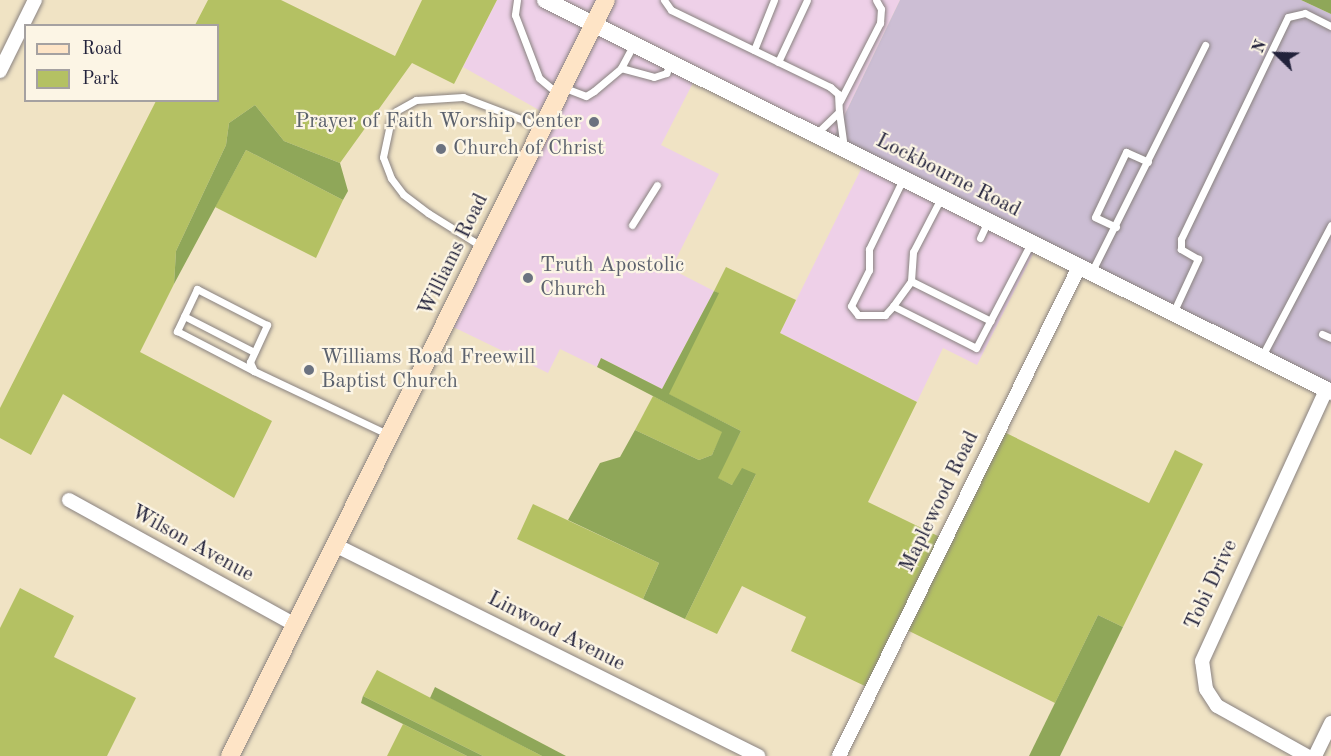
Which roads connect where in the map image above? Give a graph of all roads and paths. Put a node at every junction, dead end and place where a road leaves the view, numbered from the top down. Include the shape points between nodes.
1 (35, 0) edge
2 (518, 0) edge
3 (545, 0) edge
4 (606, 0) edge
5 (664, 0) edge
6 (774, 0) edge
7 (807, 0) edge
8 (876, 0) edge
9 (594, 24) junction
10 (1331, 26) edge
11 (633, 44) junction
12 (1205, 45) dead end
13 (754, 50) junction
14 (778, 62) junction
15 (672, 63) junction
16 (621, 68) junction
17 (0, 71) edge
18 (561, 91) junction
19 (840, 101) junction
20 (838, 112) junction
21 (543, 128) junction
22 (815, 135) junction
23 (845, 150) junction
24 (1148, 162) junction
25 (903, 179) junction
26 (657, 185) dead end
27 (941, 198) junction
28 (988, 221) junction
29 (632, 225) dead end
30 (1331, 225) edge
31 (1116, 227) junction
32 (980, 238) dead end
33 (1031, 243) junction
34 (483, 247) junction
35 (1085, 270) junction
36 (910, 281) junction
37 (893, 306) junction
38 (1173, 313) junction
39 (184, 316) junction
40 (991, 321) junction
41 (1322, 334) dead end
42 (1331, 338) edge
43 (254, 352) junction
44 (1262, 357) junction
45 (254, 371) junction
46 (1328, 391) edge
47 (390, 435) junction
48 (69, 500) dead end
49 (335, 545) junction
50 (295, 625) junction
51 (1331, 723) edge
52 (230, 756) edge
53 (758, 756) edge
54 (839, 756) edge
55 (1307, 756) edge
56 (1314, 756) edge

1 - 17 street
2 - 18 lane via 515,15 538,78
3 - 9 street, Lockbourne Road
4 - 9 main road, Williams Road
5 - 13 lane via 671,10
6 - 13 lane
7 - 14 lane
8 - 19 lane via 881,9 880,23
9 - 11 street, Lockbourne Road
9 - 18 main road, Williams Road
10 - 38 lane via 1305,12 1288,17 1181,239 1181,249 1198,259
11 - 15 street, Lockbourne Road
11 - 16 lane
12 - 24 lane
13 - 14 lane
14 - 19 lane via 830,87
15 - 16 lane via 666,73 654,77
15 - 22 street, Lockbourne Road
16 - 18 lane via 586,96
18 - 21 main road, Williams Road
19 - 20 lane
20 - 22 lane
20 - 23 lane via 838,129
21 - 34 main road, Williams Road
21 - 34 lane via 463,97 416,100 396,111 383,157 391,178 420,207
22 - 23 street, Lockbourne Road
23 - 25 street, Lockbourne Road
24 - 31 lane
24 - 31 lane via 1126,152 1120,163 1095,217
25 - 27 street, Lockbourne Road
25 - 37 lane via 869,249 869,270 851,306 858,315 885,315
26 - 29 lane
27 - 28 street, Lockbourne Road
27 - 36 lane via 913,252
28 - 32 lane
28 - 33 street, Lockbourne Road
30 - 44 lane
31 - 35 lane
33 - 35 street, Lockbourne Road
33 - 40 lane
34 - 47 main road, Williams Road
35 - 38 street, Lockbourne Road
35 - 54 street, Maplewood Road
36 - 37 lane
36 - 40 lane
37 - 40 lane via 976,348
38 - 44 street, Lockbourne Road
39 - 43 lane
39 - 43 lane via 197,289 267,325
39 - 45 lane via 177,331
41 - 42 lane
43 - 45 lane via 250,362
44 - 46 street, Lockbourne Road
45 - 47 lane
46 - 55 street, Tobi Drive via 1202,661 1206,689 1217,706
47 - 49 main road, Williams Road
48 - 50 street, Wilson Avenue
49 - 50 main road, Williams Road
49 - 53 street, Linwood Avenue
50 - 52 main road, Williams Road
51 - 56 street

